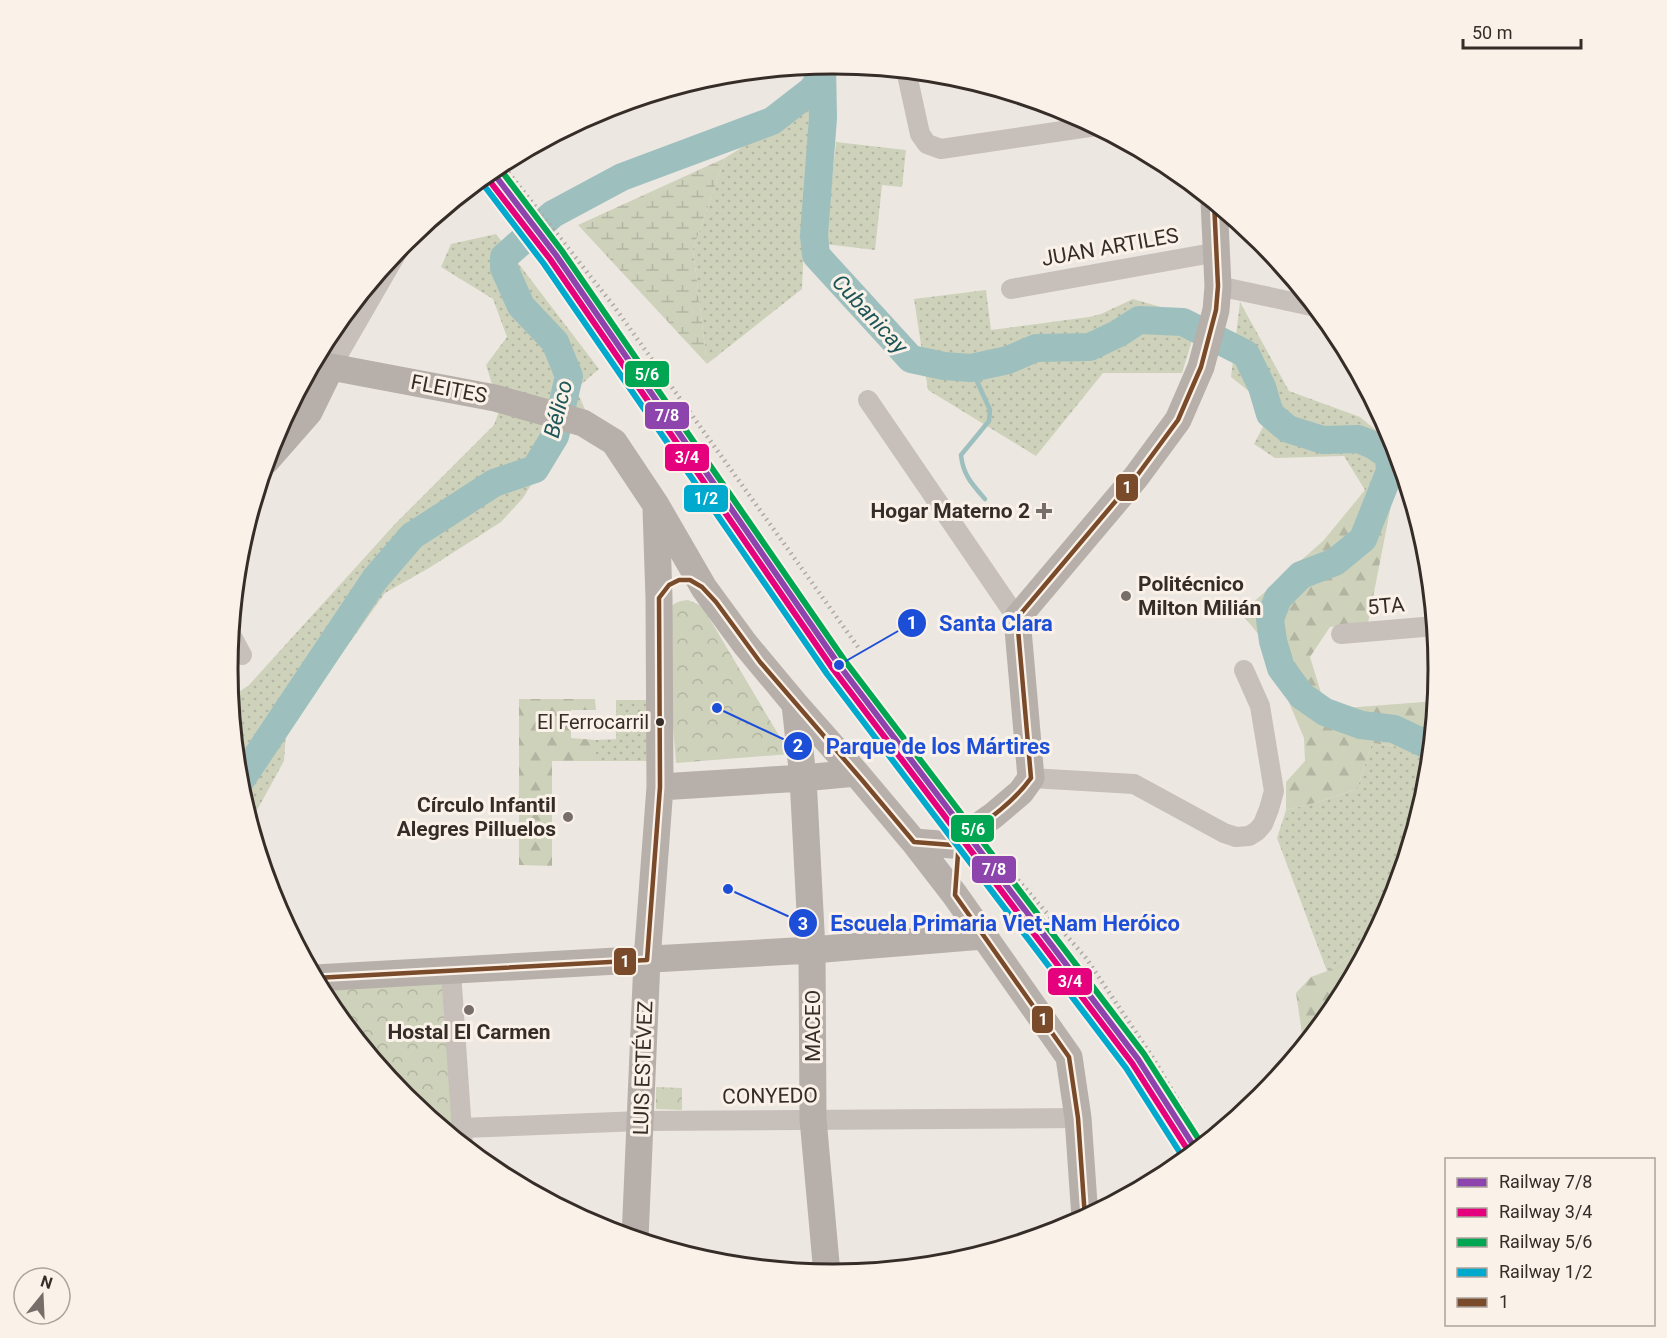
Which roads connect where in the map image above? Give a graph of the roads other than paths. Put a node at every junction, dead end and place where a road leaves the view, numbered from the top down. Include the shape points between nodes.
1 (908, 79) edge
2 (1082, 128) edge
3 (1215, 212) edge
4 (1218, 252) junction
5 (1011, 289) dead end
6 (1217, 298) junction
7 (1306, 306) edge
8 (356, 312) edge
9 (325, 360) edge
10 (322, 364) edge
11 (868, 400) dead end
12 (282, 443) edge
13 (656, 505) junction
14 (704, 588) junction
15 (659, 598) junction
16 (1017, 618) junction
17 (1428, 627) edge
18 (1341, 634) dead end
19 (239, 649) edge
20 (242, 656) dead end
21 (1244, 670) dead end
22 (795, 704) junction
23 (856, 773) junction
24 (803, 778) junction
25 (1031, 778) junction
26 (660, 787) junction
27 (959, 840) junction
28 (914, 842) junction
29 (955, 895) junction
30 (983, 936) junction
31 (812, 950) junction
32 (647, 960) junction
33 (451, 971) junction
34 (324, 978) edge
35 (1078, 1118) junction
36 (813, 1119) junction
37 (641, 1121) junction
38 (463, 1134) edge
39 (466, 1137) edge
40 (1084, 1209) edge
41 (635, 1230) edge
42 (826, 1264) edge

1 - 2 street via 920,134 927,144 941,149
3 - 4 main road
4 - 5 street, JUAN ARTILES
4 - 6 main road
6 - 7 street
6 - 16 main road via 1201,367 1178,420 1136,477
8 - 9 street
10 - 12 main road via 309,412
10 - 13 main road, FLEITES via 495,398 583,423 614,442
11 - 16 street
13 - 14 main road
13 - 15 main road, LUIS ESTÉVEZ
14 - 15 main road via 690,580 677,580
14 - 22 main road
15 - 26 main road, LUIS ESTÉVEZ
16 - 25 main road
17 - 18 street, 5TA
19 - 20 street
21 - 25 street via 1260,706 1274,791 1263,824 1249,836 1224,833 1134,784
22 - 23 main road
22 - 24 main road, MACEO
23 - 24 main road
23 - 28 main road
24 - 26 main road
24 - 31 main road, MACEO
25 - 27 main road via 1022,792
26 - 32 main road, LUIS ESTÉVEZ
27 - 28 main road via 952,845
27 - 29 main road
28 - 29 main road
29 - 30 main road
30 - 31 main road
30 - 35 main road via 1069,1057
31 - 32 main road
31 - 36 main road, MACEO
32 - 33 main road
32 - 37 main road, LUIS ESTÉVEZ
33 - 34 main road
33 - 38 street
35 - 36 street, CONYEDO
35 - 40 main road
36 - 37 street, CONYEDO
36 - 42 main road, MACEO
37 - 39 street, CONYEDO
37 - 41 main road, LUIS ESTÉVEZ

